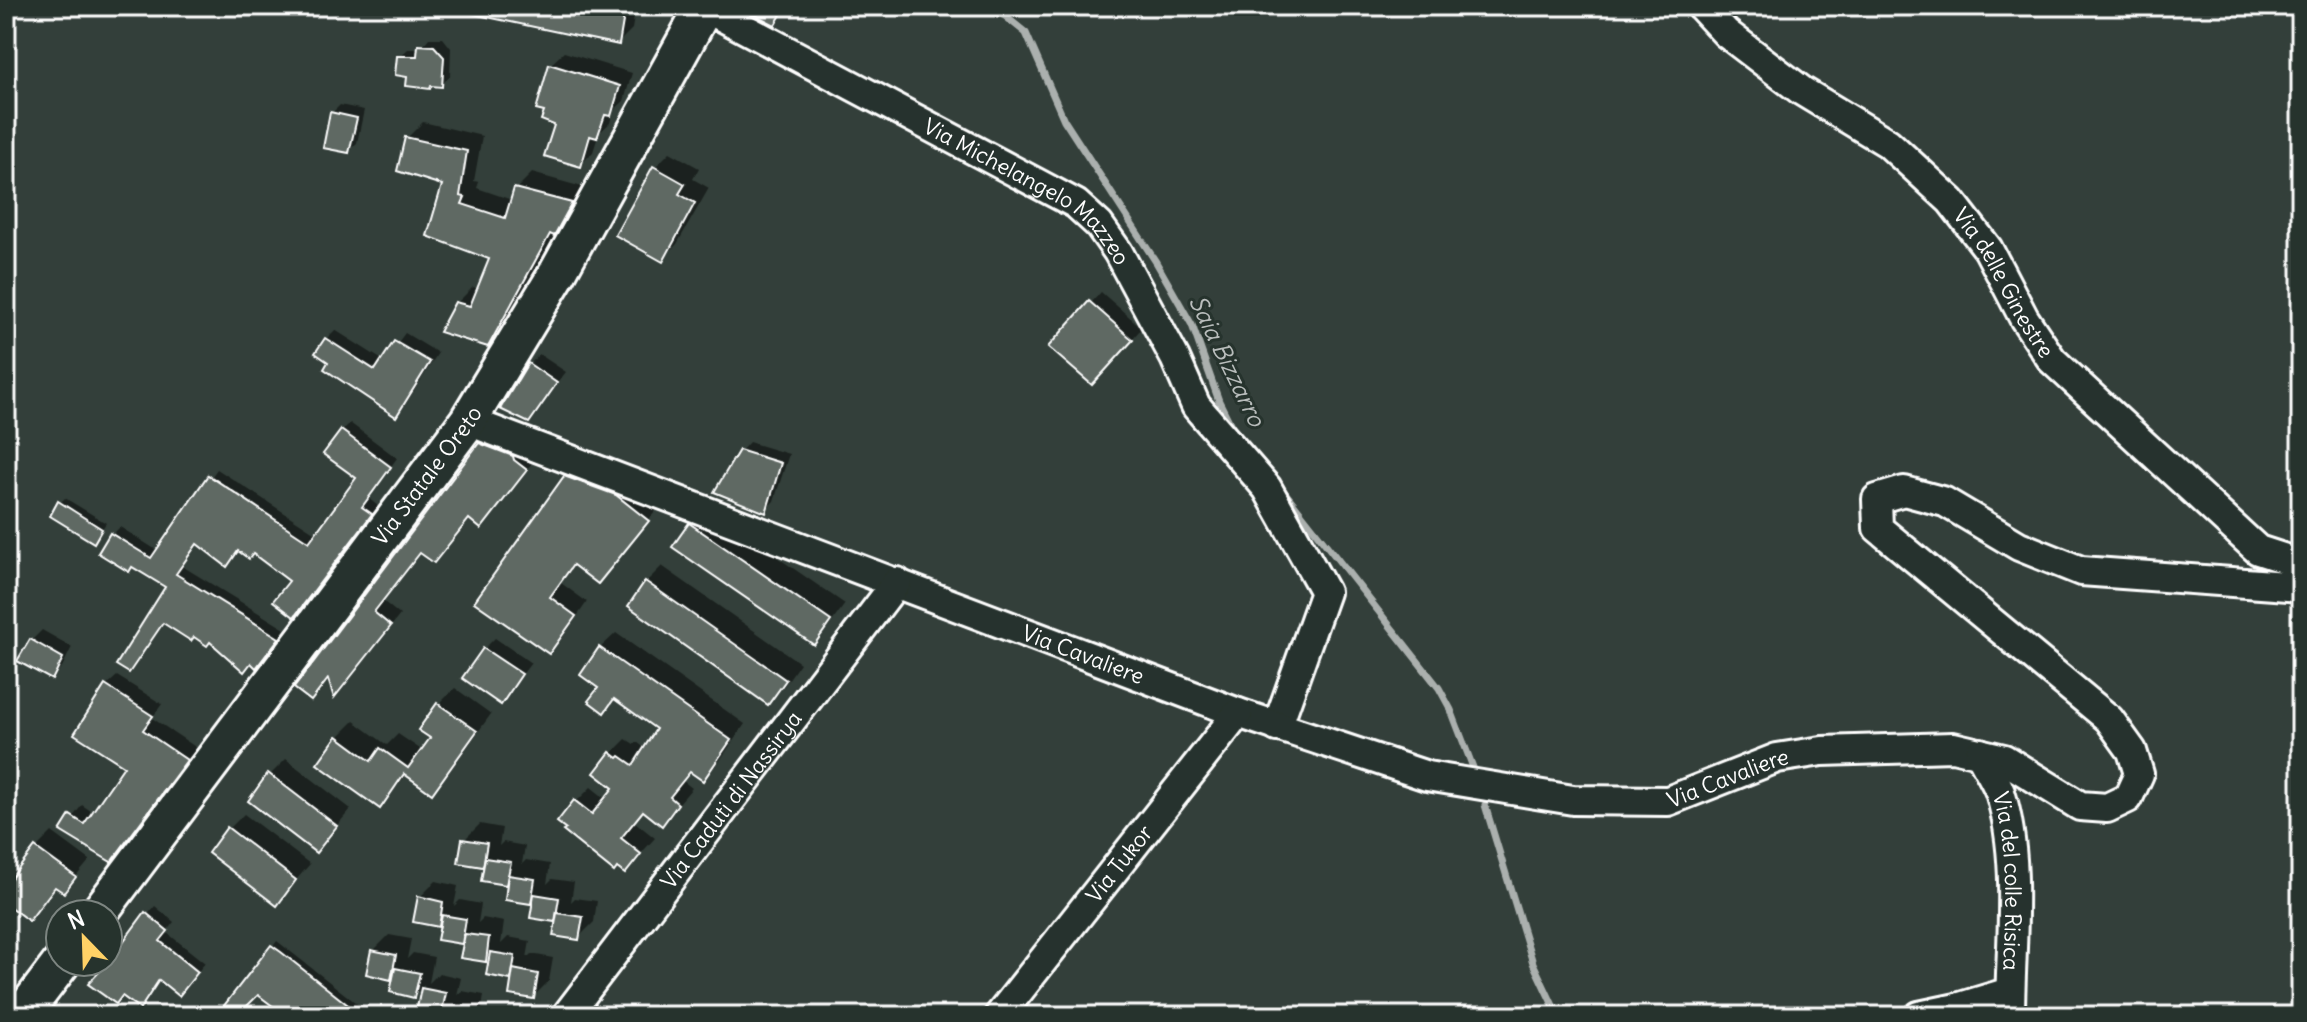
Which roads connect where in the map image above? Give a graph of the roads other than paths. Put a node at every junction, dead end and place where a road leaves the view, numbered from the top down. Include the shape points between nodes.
1 (1701, 6) edge
2 (704, 7) edge
3 (468, 421) junction
4 (2301, 564) edge
5 (897, 582) junction
6 (2301, 587) edge
7 (1238, 713) junction
8 (1277, 727) junction
9 (1980, 753) junction
10 (110, 898) edge
11 (50, 978) edge
12 (2010, 1004) edge
13 (21, 1016) edge
14 (566, 1016) edge
15 (999, 1016) edge
16 (1919, 1016) edge

1 - 4 street, Via delle Ginestre via 1726,33 1802,91 1888,143 1951,201 1988,249 2052,360 2258,550
2 - 3 main road, Via Statale Oreto via 557,274
2 - 8 street, Via Michelangelo Mazzeo via 1076,204 1099,225 1175,358 1196,406 1267,488 1325,592
3 - 5 street, Via Cavaliere
3 - 10 main road, Via Statale Oreto
5 - 7 street, Via Cavaliere
5 - 14 street, Via Caduti di Nassirya
6 - 9 street, Via Cavaliere via 2081,571 2019,546 1945,502 1904,491 1877,499 1878,528 2109,719 2132,751 2139,774 2128,798 2107,808 2080,806 2004,759
7 - 8 street, Via Cavaliere
7 - 15 street, Via Tukor
8 - 9 street, Via Cavaliere via 1427,776 1573,800 1668,801 1777,758 1822,751 1953,747
9 - 12 street, Via del colle Risica via 2008,821
11 - 13 main road
12 - 16 street

